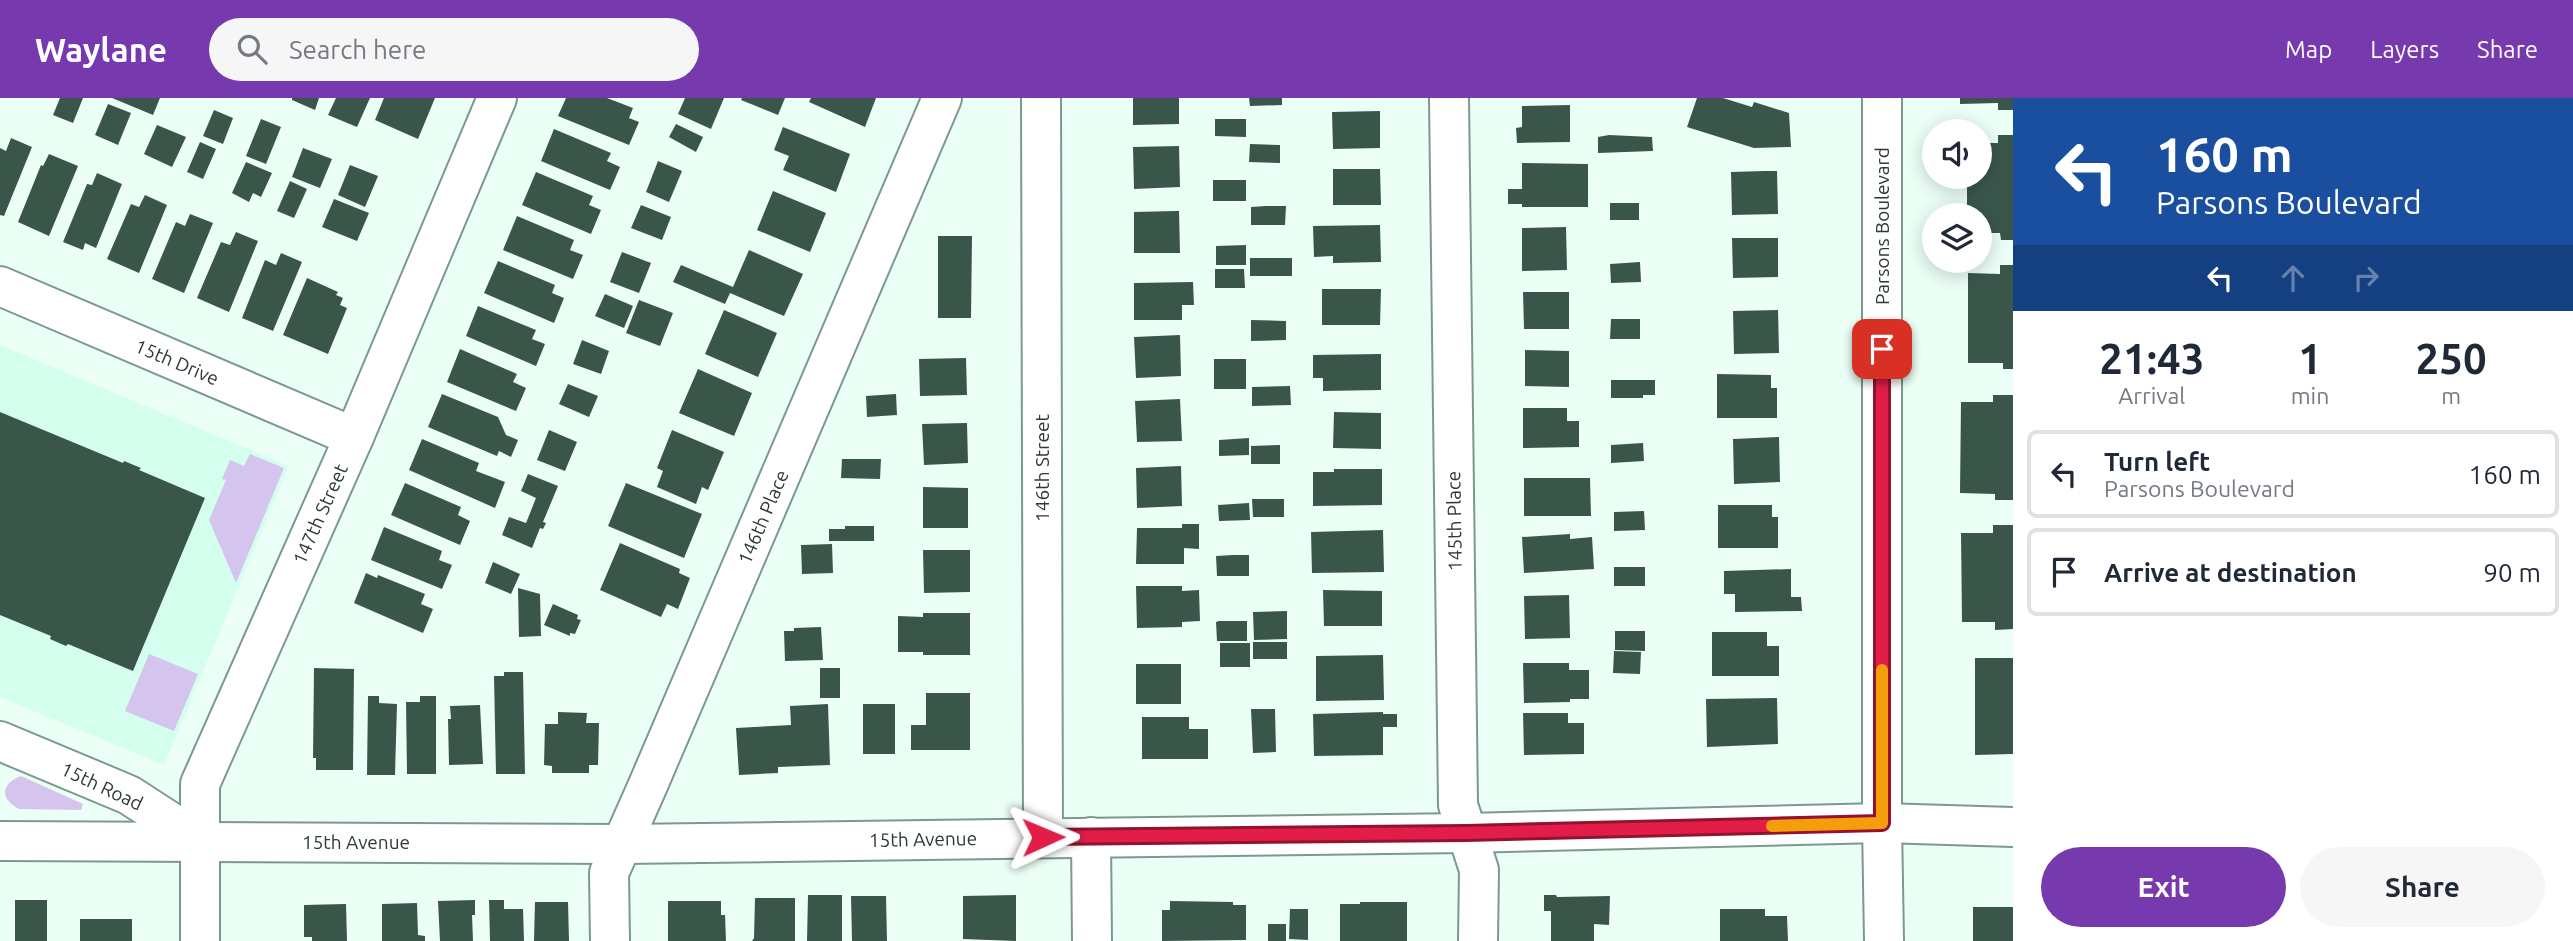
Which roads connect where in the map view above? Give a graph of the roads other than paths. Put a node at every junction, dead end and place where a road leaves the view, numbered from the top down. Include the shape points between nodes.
1 (497, 98) edge
2 (943, 98) edge
3 (1041, 98) edge
4 (1449, 98) edge
5 (1882, 98) edge
6 (0, 286) edge
7 (354, 437) junction
8 (0, 741) edge
9 (1882, 823) junction
10 (2013, 827) edge
11 (1466, 833) junction
12 (1043, 837) junction
13 (1091, 837) junction
14 (0, 841) edge
15 (200, 841) junction
16 (623, 844) junction
17 (200, 941) edge
18 (610, 941) edge
19 (1091, 941) edge
20 (1478, 941) edge
21 (1884, 941) edge

1 - 7 street, 147th Street
2 - 16 street, 146th Place
3 - 12 street, 146th Street
4 - 11 street, 145th Place via 1458,805
5 - 9 street, Parsons Boulevard
6 - 7 street, 15th Drive
7 - 15 street, 147th Street via 200,785
8 - 15 street, 15th Road via 130,795
9 - 10 street, 15th Avenue
9 - 11 street, 15th Avenue
9 - 21 street, Parsons Boulevard
11 - 13 street, 15th Avenue
11 - 20 street, 145th Place via 1479,870
12 - 13 street, 15th Avenue
12 - 16 street, 15th Avenue
13 - 19 street
14 - 15 street, 15th Avenue
15 - 16 street, 15th Avenue
15 - 17 street, 147th Street
16 - 18 street, 146th Place via 608,873

